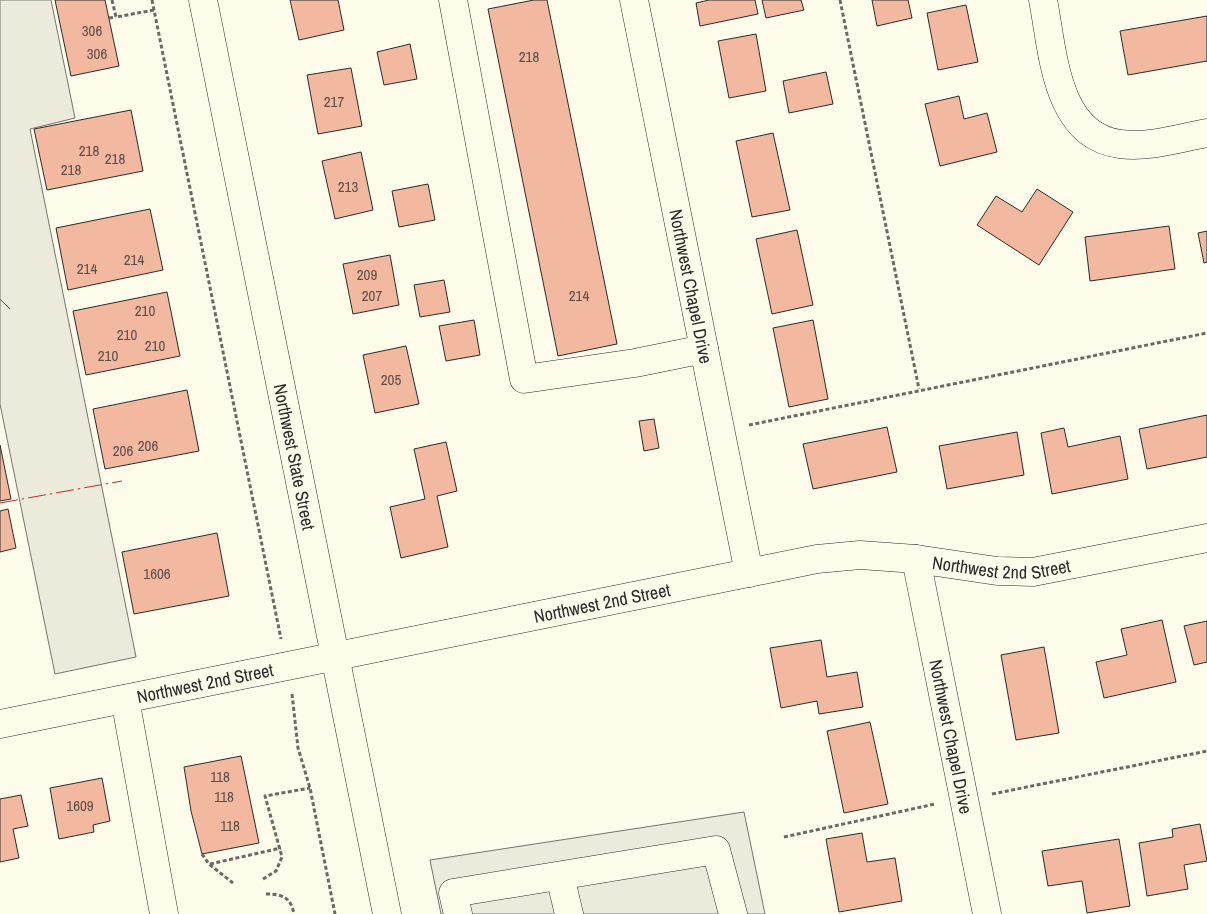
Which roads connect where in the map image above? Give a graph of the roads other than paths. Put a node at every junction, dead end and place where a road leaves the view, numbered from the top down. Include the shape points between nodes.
1 (203, 0) edge
2 (453, 0) edge
3 (634, 0) edge
4 (1043, 0) edge
5 (1207, 133) edge
6 (704, 349) junction
7 (1207, 538) edge
8 (916, 559) junction
9 (749, 573) junction
10 (335, 656) junction
11 (125, 699) junction
12 (0, 724) edge
13 (560, 876) junction
14 (164, 914) edge
15 (387, 914) edge
16 (458, 914) edge
17 (569, 914) edge
18 (733, 914) edge
19 (987, 914) edge

1 - 10 street, Northwest State Street
2 - 6 street via 524,379
3 - 6 street, Northwest Chapel Drive
4 - 5 street via 1060,85 1070,113 1091,134 1118,144 1141,144
6 - 9 street, Northwest Chapel Drive
7 - 8 street, Northwest 2nd Street via 1033,572 997,571
8 - 9 street, Northwest 2nd Street via 826,558
8 - 19 street, Northwest Chapel Drive
9 - 10 street, Northwest 2nd Street
10 - 11 street, Northwest 2nd Street
10 - 15 street, Northwest State Street
11 - 12 street, Northwest 2nd Street
11 - 14 street
13 - 16 street via 453,893
13 - 17 street
13 - 18 street via 716,850

